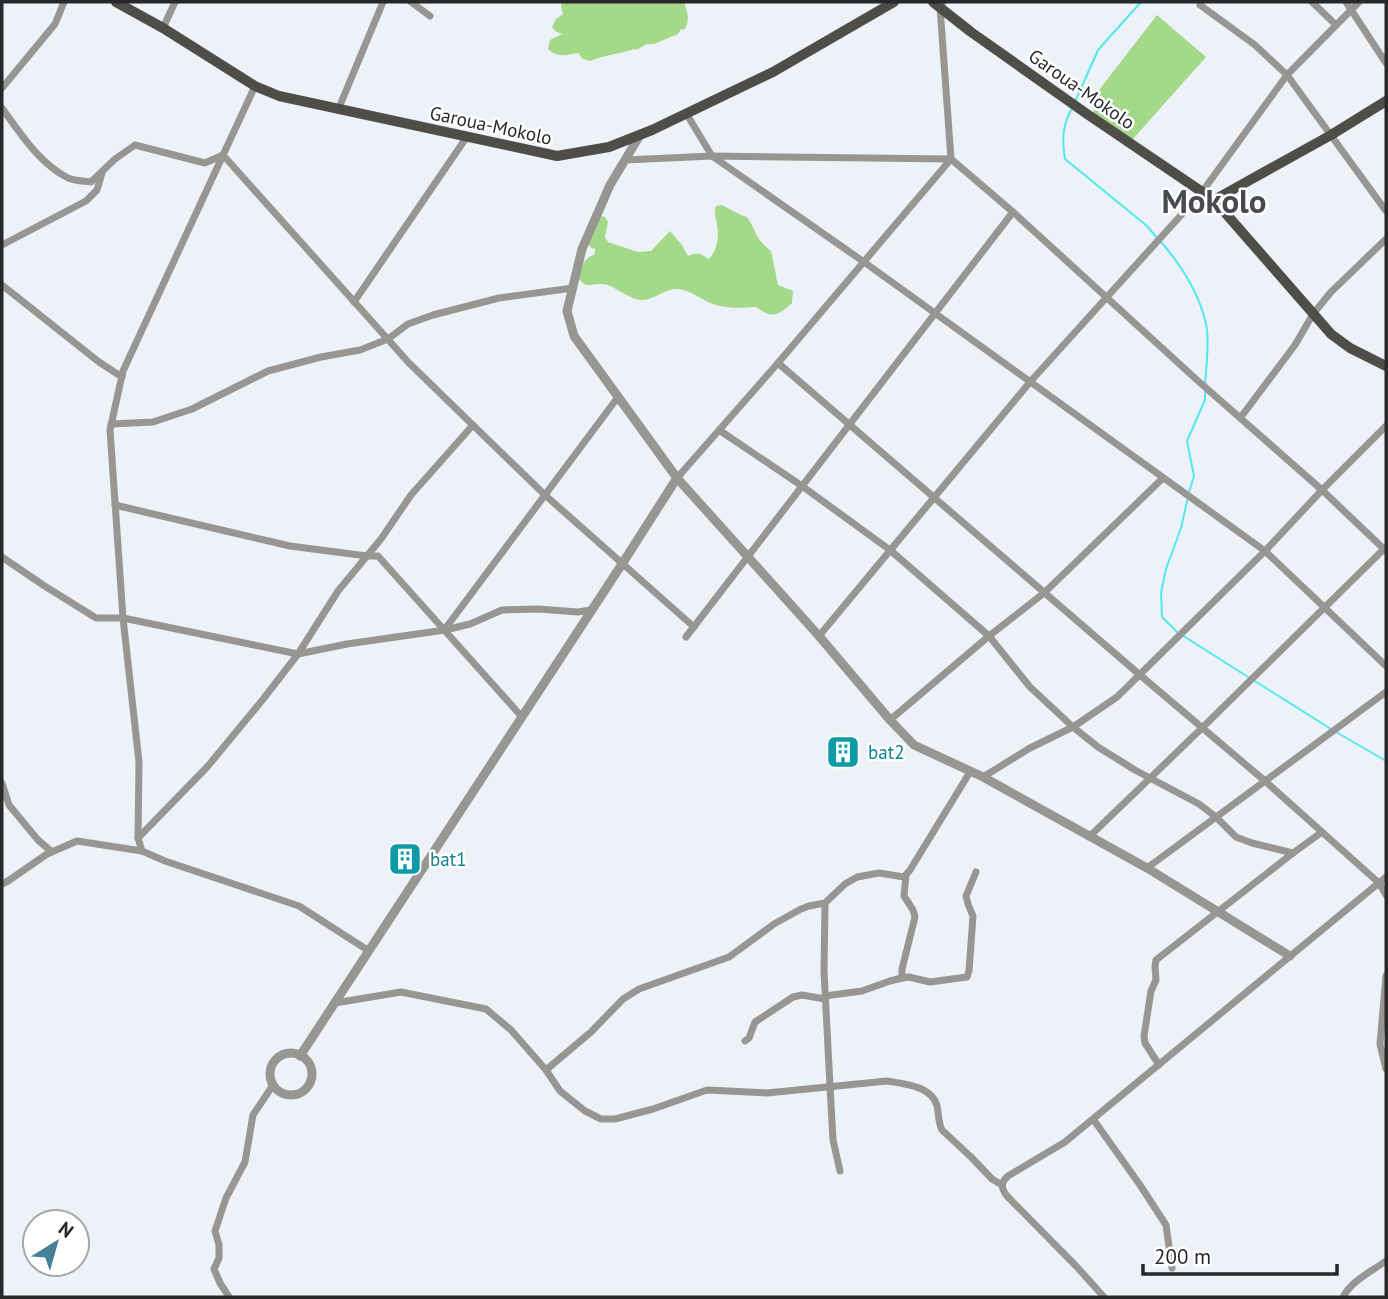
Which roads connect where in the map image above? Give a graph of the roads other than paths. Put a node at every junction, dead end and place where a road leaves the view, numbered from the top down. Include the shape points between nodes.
1 (64, 2) edge
2 (116, 2) edge
3 (174, 2) edge
4 (383, 2) edge
5 (411, 2) edge
6 (894, 2) edge
7 (1312, 2) edge
8 (1346, 2) edge
9 (1359, 2) edge
10 (939, 4) edge
11 (1200, 5) dead end
12 (1351, 10) junction
13 (430, 16) dead end
14 (1336, 25) junction
15 (163, 28) junction
16 (1386, 63) edge
17 (1287, 75) junction
18 (255, 86) junction
19 (2, 88) edge
20 (1386, 102) edge
21 (2, 108) edge
22 (338, 110) junction
23 (686, 113) junction
24 (640, 135) junction
25 (1331, 135) junction
26 (466, 138) junction
27 (223, 155) junction
28 (712, 156) junction
29 (951, 159) junction
30 (625, 160) junction
31 (102, 173) junction
32 (1202, 192) junction
33 (1214, 201) junction
34 (1386, 211) edge
35 (1013, 212) junction
36 (1386, 239) edge
37 (2, 245) edge
38 (864, 262) junction
39 (2, 285) edge
40 (572, 288) junction
41 (1107, 298) junction
42 (354, 302) junction
43 (935, 313) junction
44 (1313, 314) junction
45 (387, 340) junction
46 (779, 363) junction
47 (1386, 366) edge
48 (122, 377) junction
49 (1030, 382) junction
50 (618, 397) junction
51 (1241, 417) junction
52 (111, 424) junction
53 (849, 424) junction
54 (473, 425) junction
55 (1386, 426) edge
56 (719, 430) junction
57 (677, 478) junction
58 (1163, 478) junction
59 (802, 486) junction
60 (1322, 490) junction
61 (545, 495) junction
62 (934, 497) junction
63 (115, 505) junction
64 (1385, 549) edge
65 (890, 550) junction
66 (1265, 551) junction
67 (367, 556) junction
68 (2, 557) edge
69 (747, 557) junction
70 (622, 564) junction
71 (1044, 593) junction
72 (1325, 606) junction
73 (591, 610) junction
74 (123, 618) junction
75 (694, 627) junction
76 (444, 630) junction
77 (819, 636) junction
78 (989, 636) junction
79 (686, 637) dead end
80 (298, 654) junction
81 (1386, 666) edge
82 (1140, 675) junction
83 (1386, 692) edge
84 (522, 717) junction
85 (890, 720) junction
86 (1073, 727) junction
87 (1202, 728) junction
88 (971, 772) junction
89 (983, 777) junction
90 (1151, 778) junction
91 (1265, 781) junction
92 (2, 783) edge
93 (1216, 817) junction
94 (1322, 832) junction
95 (1088, 836) junction
96 (138, 838) junction
97 (142, 851) junction
98 (51, 852) junction
99 (1293, 853) junction
100 (1147, 868) junction
101 (976, 872) dead end
102 (906, 875) junction
103 (1386, 877) edge
104 (1379, 883) junction
105 (2, 884) edge
106 (1386, 895) edge
107 (825, 903) junction
108 (1219, 912) junction
109 (369, 951) junction
110 (1290, 956) junction
111 (1386, 976) edge
112 (902, 978) junction
113 (825, 998) junction
114 (335, 1003) junction
115 (746, 1041) dead end
116 (300, 1056) junction
117 (1159, 1065) junction
118 (1386, 1069) edge
119 (546, 1070) junction
120 (273, 1085) junction
121 (830, 1086) junction
122 (1093, 1119) junction
123 (840, 1171) dead end
124 (1002, 1185) junction
125 (1386, 1261) edge
126 (1172, 1268) dead end
127 (229, 1297) edge
128 (1104, 1297) edge
129 (1343, 1297) edge

1 - 19 street via 55,24
2 - 15 main road, Garoua-Mokolo
3 - 15 street
4 - 22 street
5 - 13 street
6 - 23 main road, Garoua-Mokolo via 773,72
7 - 14 street
8 - 12 street
9 - 12 street
10 - 29 street
10 - 32 main road, Garoua-Mokolo via 971,32
11 - 17 street via 1255,44
12 - 14 street
12 - 16 street
14 - 17 street
15 - 18 main road, Garoua-Mokolo
17 - 25 street
17 - 32 street
18 - 22 main road, Garoua-Mokolo
18 - 27 street
20 - 25 main road
21 - 31 street via 27,143 70,179 91,182
22 - 26 main road, Garoua-Mokolo
23 - 24 main road, Garoua-Mokolo
23 - 28 street
24 - 26 main road, Garoua-Mokolo via 610,147 557,156
24 - 30 street
25 - 33 main road
25 - 34 street
26 - 42 street
27 - 31 street via 205,163 135,145
27 - 42 street
27 - 48 street
28 - 29 street
28 - 30 street
28 - 38 street
29 - 35 street
29 - 38 street
30 - 40 street via 582,249
31 - 37 street via 97,191 86,201
32 - 33 main road, Garoua-Mokolo
32 - 41 street
33 - 44 main road, Garoua-Mokolo
35 - 41 street
35 - 43 street
36 - 44 street
38 - 43 street
38 - 46 street
39 - 48 street
40 - 45 street via 456,309 408,324
40 - 50 street via 567,311 574,336
41 - 49 street
41 - 51 street
42 - 45 street
43 - 49 street
43 - 53 street
44 - 47 main road, Garoua-Mokolo via 1340,342
44 - 51 street
45 - 52 street via 268,371 192,409 153,422
45 - 54 street
46 - 53 street
46 - 56 street
48 - 52 street
49 - 58 street
49 - 62 street
50 - 57 street
50 - 61 street
51 - 60 street
52 - 63 street
53 - 59 street
53 - 62 street
54 - 61 street
54 - 67 street via 411,495
55 - 60 street
56 - 57 street
56 - 59 street
57 - 69 street
57 - 70 street
58 - 66 street
58 - 71 street
59 - 65 street
59 - 69 street
60 - 64 street
60 - 66 street
61 - 70 street
61 - 76 street
62 - 65 street
62 - 71 street
63 - 67 street via 290,546
63 - 74 street
64 - 72 street
65 - 77 street
65 - 78 street
66 - 72 street
66 - 82 street
67 - 76 street via 378,556
67 - 80 street via 338,591
68 - 74 street via 96,618
69 - 75 street
69 - 77 street
70 - 73 street
70 - 75 street
71 - 78 street
71 - 82 street
72 - 81 street
72 - 87 street
73 - 76 street via 502,610
73 - 84 street
74 - 80 street
74 - 96 street via 139,762
75 - 79 street
76 - 80 street
76 - 84 street
77 - 85 street
78 - 85 street
78 - 86 street via 1030,687
80 - 96 street via 208,766
82 - 86 street
82 - 87 street
83 - 91 street
84 - 109 street
85 - 88 street via 914,745
86 - 89 street
86 - 90 street
87 - 90 street
87 - 91 street
88 - 89 street
88 - 102 street
89 - 95 street
90 - 93 street
90 - 95 street
91 - 93 street
91 - 94 street
92 - 98 street via 9,805
93 - 99 street via 1243,840
93 - 100 street
94 - 99 street
94 - 104 street
95 - 100 street
96 - 97 street
97 - 98 street via 77,841
97 - 109 street via 299,906
98 - 105 street
99 - 108 street
100 - 108 street
101 - 112 street via 966,895 973,916 967,977 930,982
102 - 107 street via 857,877
102 - 112 street via 904,897 915,917
103 - 104 street
104 - 106 street
104 - 110 street
107 - 113 street
107 - 119 street via 808,906 774,924 729,957 629,995
108 - 110 street
108 - 117 street via 1155,963 1156,980 1144,1036
109 - 114 street
110 - 117 street
111 - 118 street via 1380,1044
112 - 113 street
113 - 115 street via 793,996 755,1022
113 - 121 street
114 - 116 street
114 - 119 street via 401,992 486,1009
116 - 120 street via 288,1054 275,1062
116 - 120 street via 312,1071 308,1087 294,1095
117 - 122 street
119 - 121 street via 572,1101 609,1120 706,1090 767,1093
120 - 127 street via 253,1115 246,1161 215,1231 219,1258 214,1269
121 - 123 street
121 - 124 street via 887,1081 928,1092 936,1103 942,1129
122 - 124 street via 1065,1142 1008,1176
122 - 126 street via 1166,1225
124 - 128 street via 1007,1196
125 - 129 street via 1353,1284

